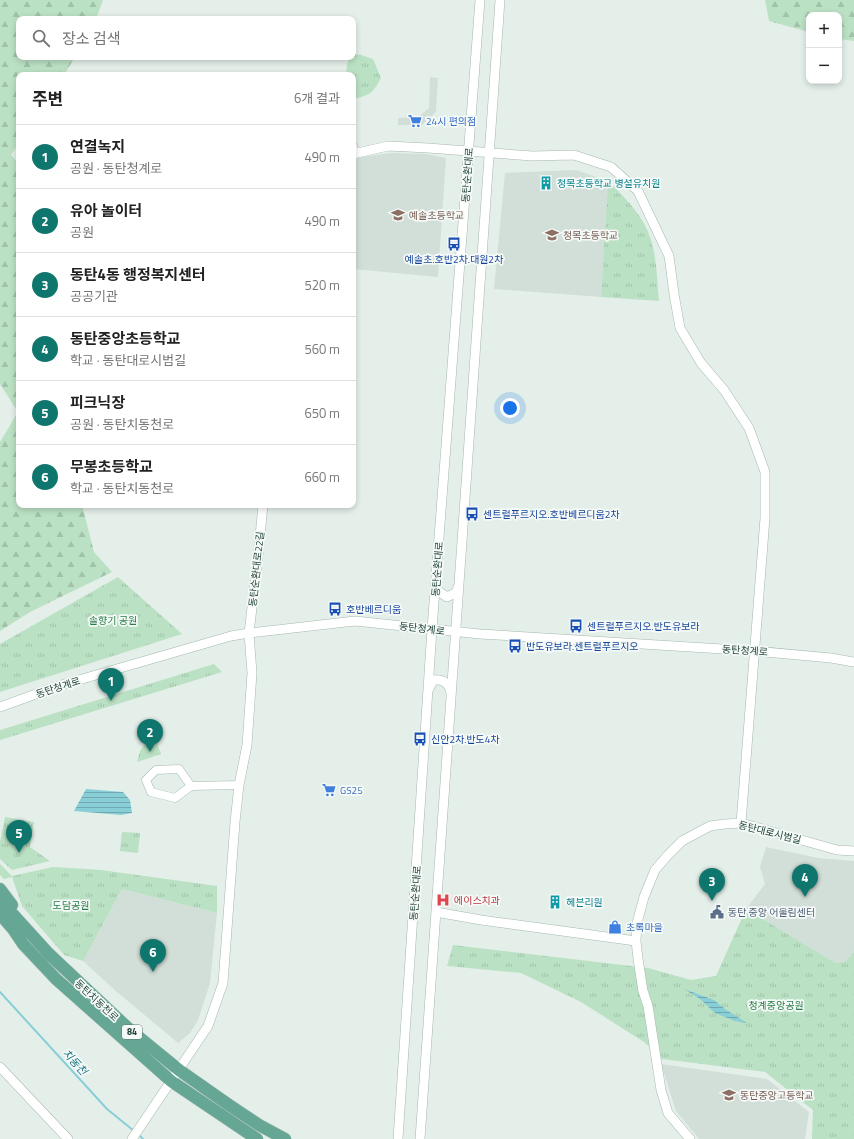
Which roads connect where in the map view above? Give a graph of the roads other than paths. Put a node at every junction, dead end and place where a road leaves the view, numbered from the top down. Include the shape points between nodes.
1 (480, 0) edge
2 (500, 0) edge
3 (356, 151) edge
4 (469, 152) junction
5 (489, 153) junction
6 (263, 508) edge
7 (436, 584) junction
8 (459, 584) junction
9 (432, 629) junction
10 (249, 632) junction
11 (455, 632) junction
12 (755, 651) junction
13 (854, 662) edge
14 (428, 690) junction
15 (451, 694) junction
16 (0, 707) edge
17 (239, 785) junction
18 (191, 786) junction
19 (741, 823) junction
20 (854, 851) edge
21 (0, 889) edge
22 (0, 900) edge
23 (436, 912) junction
24 (0, 914) edge
25 (0, 925) edge
26 (33, 935) junction
27 (636, 941) junction
28 (23, 944) junction
29 (0, 1067) edge
30 (179, 1070) junction
31 (172, 1081) junction
32 (68, 1139) edge
33 (132, 1139) edge
34 (257, 1139) edge
35 (285, 1139) edge
36 (398, 1139) edge
37 (420, 1139) edge
38 (690, 1139) edge

1 - 4 street, 동탄순환대로
2 - 5 street, 동탄순환대로
3 - 4 street via 388,146
4 - 5 street
4 - 7 street, 동탄순환대로
5 - 8 street, 동탄순환대로
5 - 12 street via 574,155 611,167 638,191 669,256 680,328 701,363 724,390 749,428 766,472
6 - 10 street, 동탄순환대로22길
7 - 8 street via 438,591 446,597 457,592
7 - 9 street, 동탄순환대로
8 - 11 street, 동탄순환대로
9 - 10 street, 동탄청계로 via 355,621
9 - 11 street, 동탄청계로
9 - 14 street, 동탄순환대로
10 - 16 street, 동탄청계로 via 58,686
10 - 17 street, 동탄순환대로22길 via 252,673 248,738
11 - 12 street, 동탄청계로
11 - 15 street, 동탄순환대로
12 - 13 street, 동탄청계로
12 - 19 street
14 - 15 street via 433,680 439,679 446,682
14 - 36 street, 동탄순환대로
15 - 23 street, 동탄순환대로
17 - 18 street
17 - 30 street, 동탄순환대로22길 via 223,983 208,1026
18 - 18 street via 179,769 156,770 146,780 151,792 175,798
19 - 20 street, 동탄대로시범길 via 837,850
19 - 27 street, 동탄대로시범길 via 710,826 682,841 668,854 655,870 644,897 636,923
21 - 26 main road
22 - 26 main road, 동탄치동천로 / 84
23 - 27 street
23 - 37 street, 동탄순환대로
24 - 28 main road, 동탄치동천로 / 84
25 - 28 main road
26 - 30 main road, 동탄치동천로 / 84 via 78,983
27 - 38 street, 동탄대로시범길 via 661,1090 668,1113
28 - 31 main road, 동탄치동천로 / 84 via 56,979
29 - 32 street
30 - 31 street, 동탄순환대로22길
30 - 35 main road, 동탄치동천로 / 84 via 259,1125
31 - 33 street, 동탄순환대로22길
31 - 34 main road, 동탄치동천로 / 84

